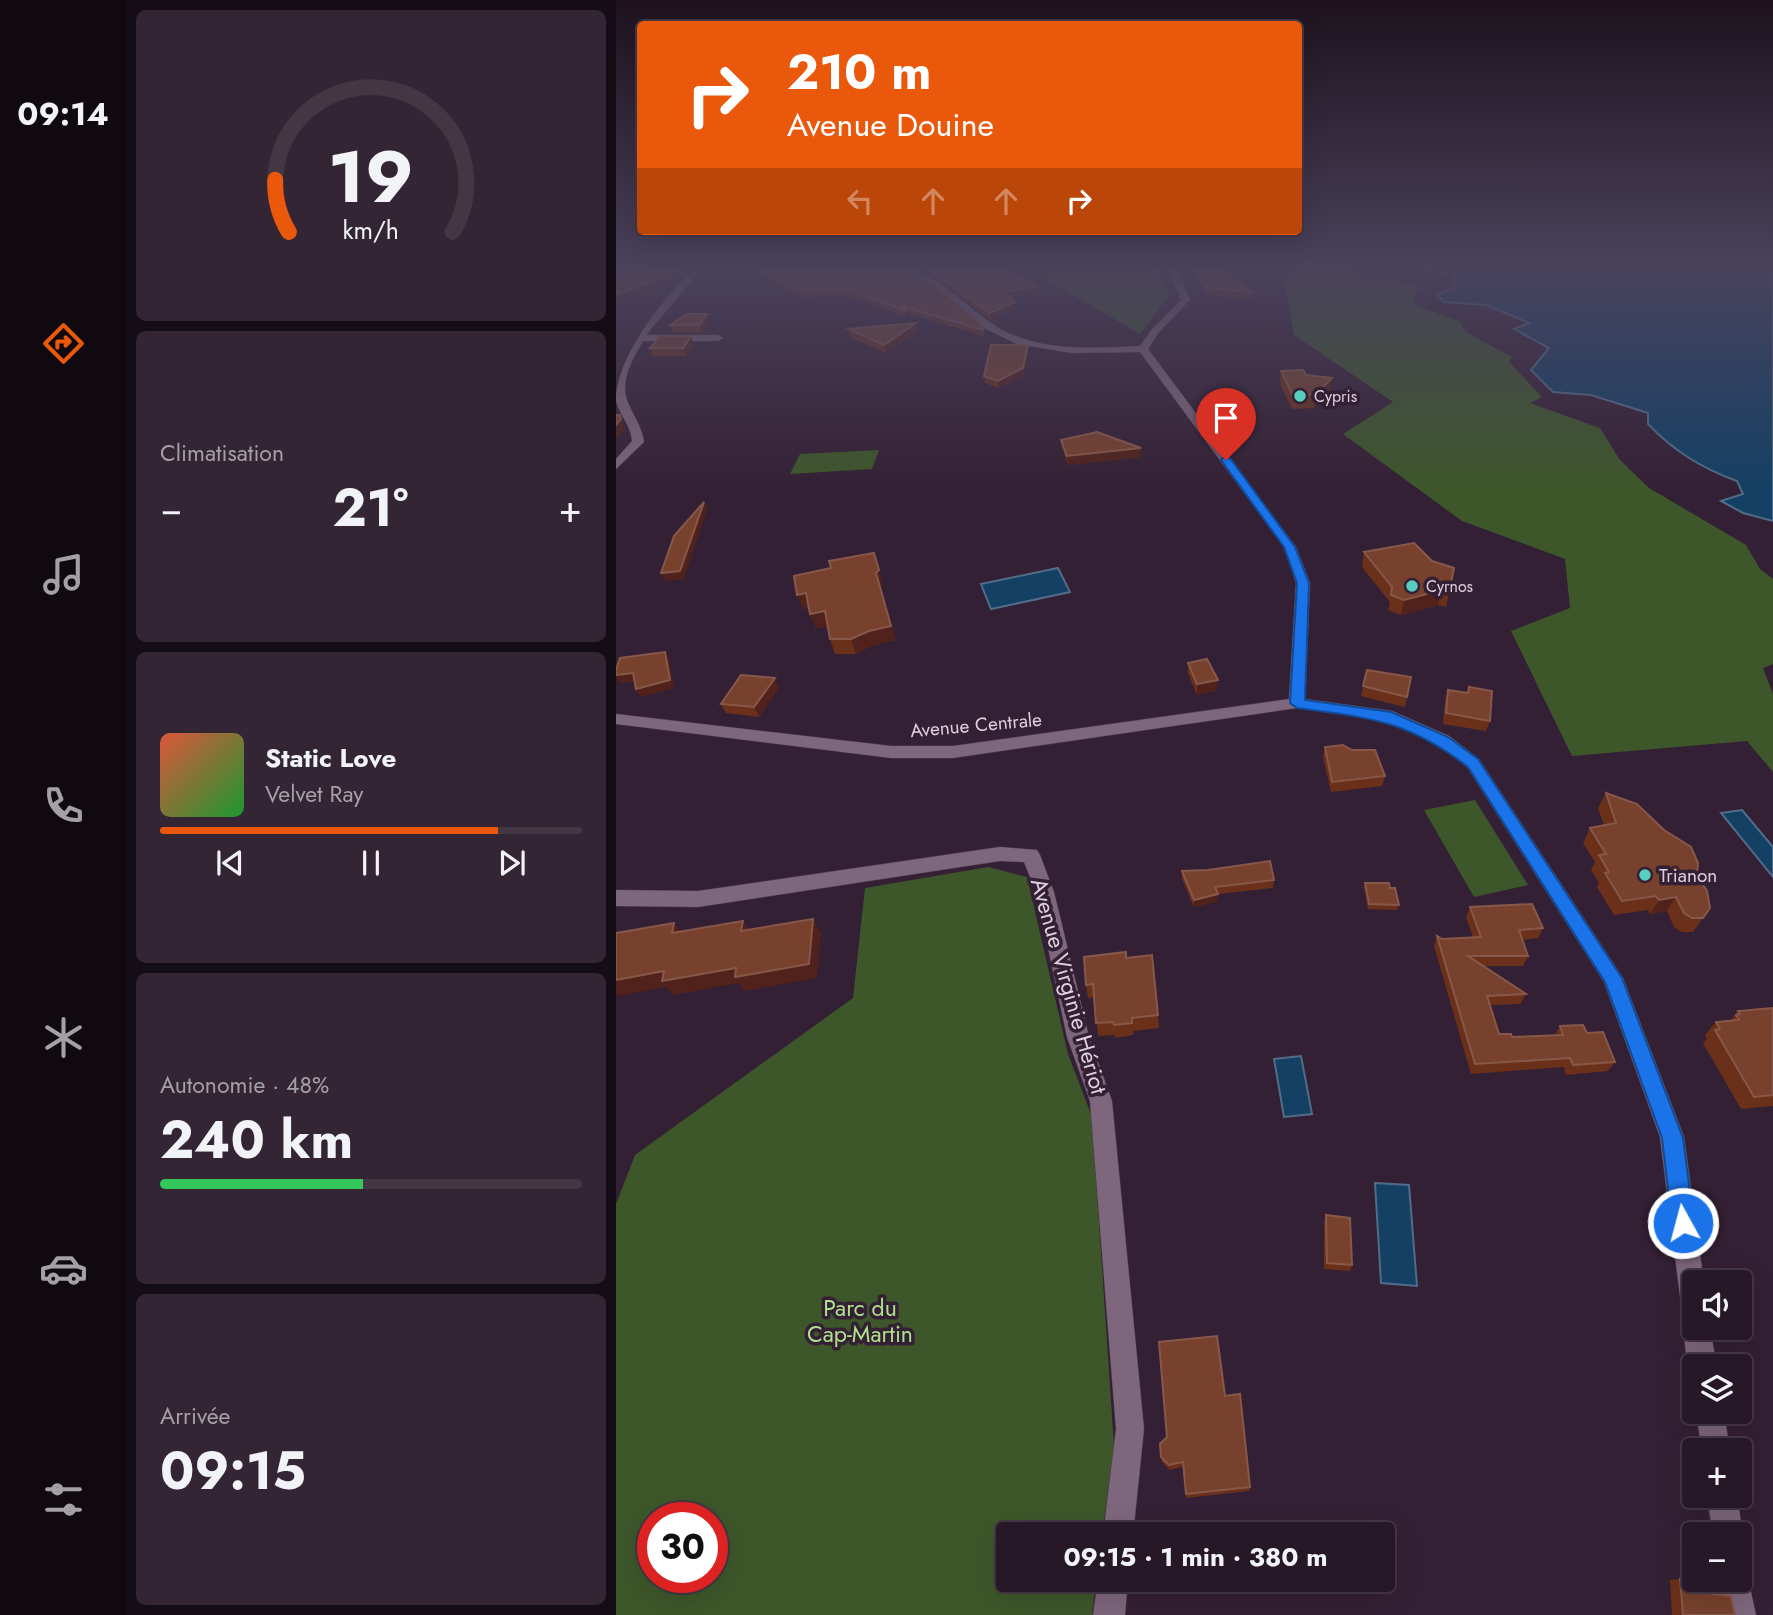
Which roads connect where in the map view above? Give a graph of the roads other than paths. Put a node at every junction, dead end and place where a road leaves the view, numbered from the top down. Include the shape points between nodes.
1 (635, 340) edge
2 (1023, 340) edge
3 (1148, 340) edge
4 (1143, 349) junction
5 (616, 466) edge
6 (1297, 703) junction
7 (616, 719) edge
8 (616, 898) edge
9 (1689, 1270) edge
10 (1119, 1522) edge
11 (1112, 1592) edge
12 (1737, 1592) edge
13 (1109, 1615) edge
14 (1740, 1615) edge

1 - 5 street via 618,375 619,394 638,429 638,442
2 - 4 street via 1064,350
3 - 4 street
4 - 6 street via 1290,547 1303,583
6 - 7 street, Avenue Centrale via 953,752 891,752
6 - 9 street, Avenue Centrale via 1386,715 1443,740 1473,763 1613,978 1672,1138
8 - 10 street, Avenue Virginie Hériot via 698,899 1000,854 1031,855 1045,892 1078,1037 1101,1101 1130,1429
11 - 13 street
12 - 14 street

